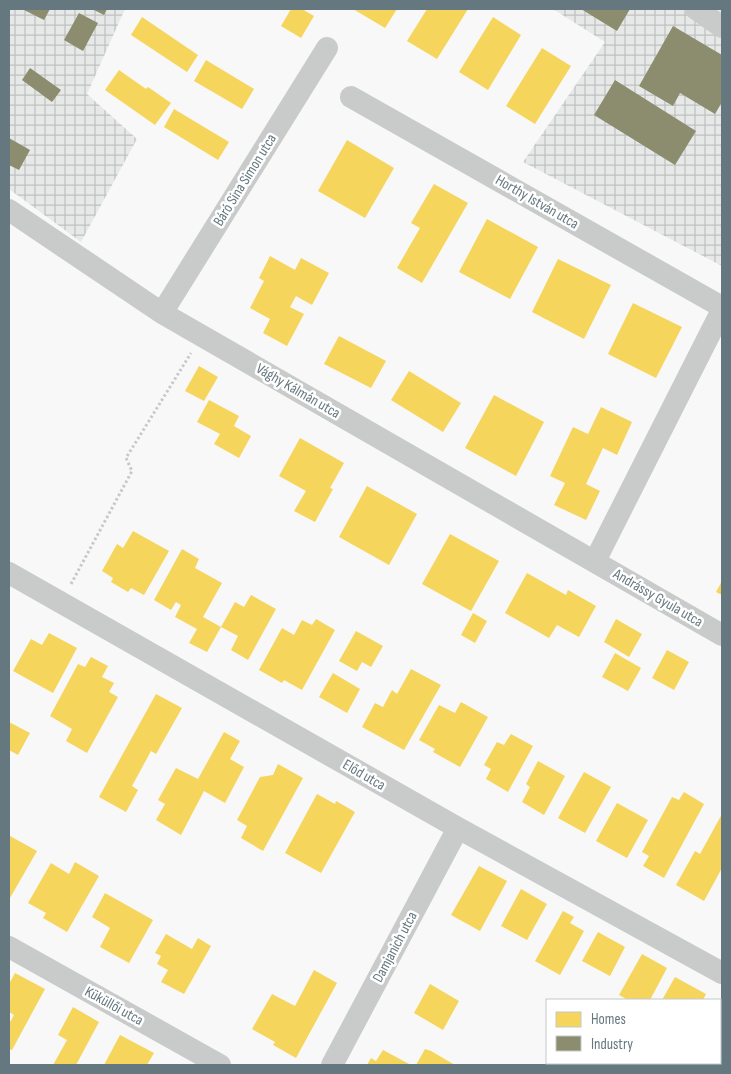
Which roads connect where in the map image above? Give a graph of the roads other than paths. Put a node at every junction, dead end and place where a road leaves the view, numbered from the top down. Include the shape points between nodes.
1 (696, 9) edge
2 (722, 27) edge
3 (327, 48) dead end
4 (351, 96) dead end
5 (9, 210) edge
6 (722, 308) edge
7 (162, 313) junction
8 (595, 561) junction
9 (9, 573) edge
10 (722, 635) edge
11 (458, 828) junction
12 (9, 948) edge
13 (722, 973) edge
14 (220, 1065) edge
15 (332, 1065) edge

1 - 2 street
3 - 7 street, Báró Sina Simon utca
4 - 6 street, Horthy István utca
5 - 7 street, Vághy Kálmán utca
6 - 8 street, Horthy István utca
7 - 8 street, Vághy Kálmán utca
8 - 10 street, Andrássy Gyula utca
9 - 11 street, Előd utca
11 - 13 street, Előd utca
11 - 15 street, Damjanich utca
12 - 14 street, Küküllői utca

